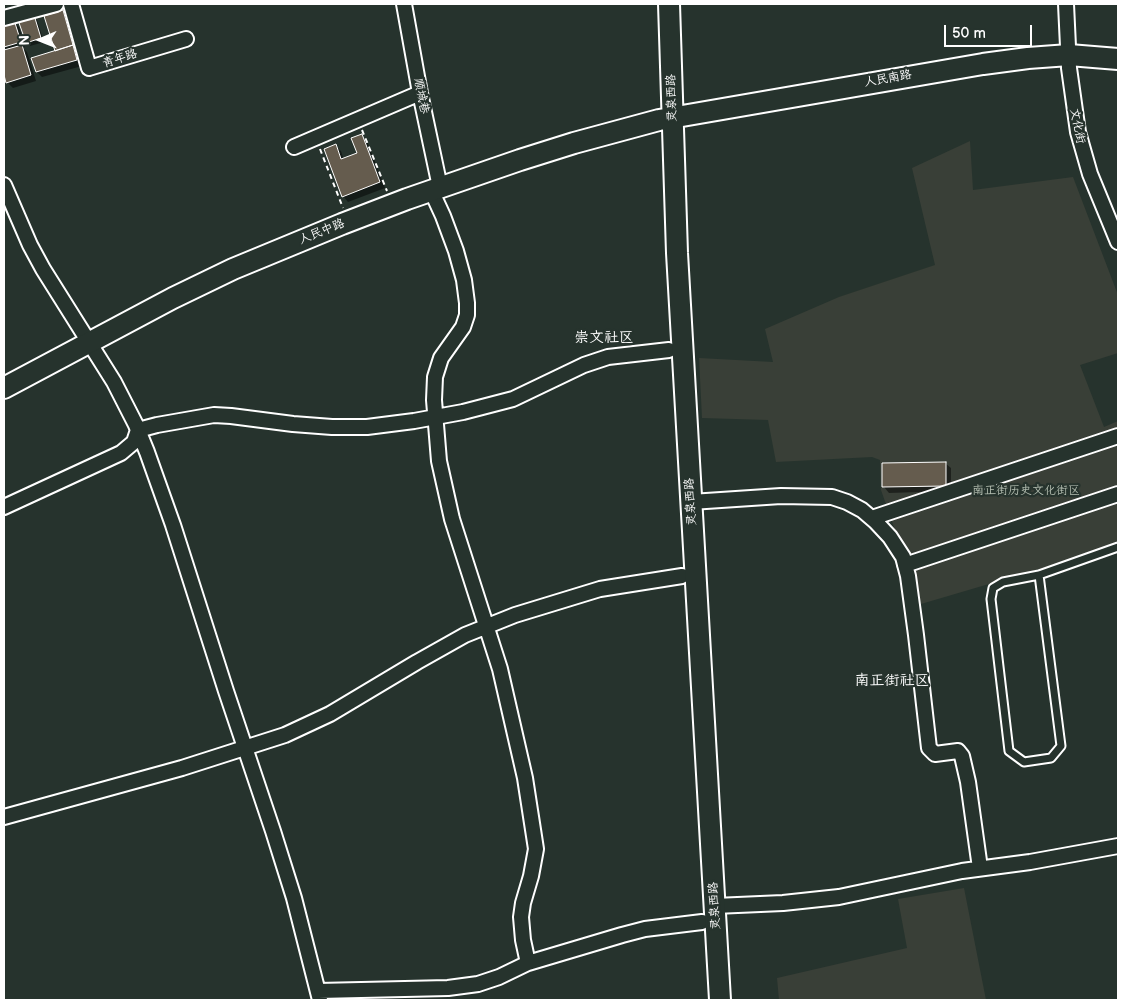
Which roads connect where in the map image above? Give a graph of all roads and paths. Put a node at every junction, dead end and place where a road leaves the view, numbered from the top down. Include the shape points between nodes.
1 (56, 4) edge
2 (71, 4) edge
3 (404, 4) edge
4 (656, 4) edge
5 (669, 4) edge
6 (1066, 4) edge
7 (4, 18) edge
8 (186, 39) dead end
9 (1069, 55) junction
10 (1118, 59) edge
11 (420, 93) junction
12 (666, 119) junction
13 (358, 120) junction
14 (316, 138) junction
15 (294, 147) dead end
16 (4, 185) edge
17 (436, 189) junction
18 (393, 204) junction
19 (348, 222) junction
20 (1118, 242) edge
21 (90, 342) junction
22 (669, 350) junction
23 (4, 388) edge
24 (435, 418) junction
25 (138, 430) junction
26 (1118, 436) edge
27 (1118, 494) edge
28 (691, 502) junction
29 (4, 507) edge
30 (872, 518) junction
31 (1118, 547) edge
32 (905, 565) junction
33 (1039, 575) junction
34 (682, 576) junction
35 (486, 626) junction
36 (246, 748) junction
37 (4, 817) edge
38 (1118, 846) edge
39 (980, 868) junction
40 (715, 906) junction
41 (702, 922) junction
42 (528, 963) junction
43 (319, 996) edge
44 (707, 1000) edge
45 (720, 1000) edge

1 - 7 street
2 - 8 street, 青年路 via 89,68
3 - 11 street, 顺城巷
4 - 12 main road, 灵泉西路
5 - 12 main road, 灵泉西路
6 - 9 street, 文化街
9 - 10 main road, 人民南路
9 - 12 main road, 人民南路 via 983,64
9 - 20 street, 文化街 via 1074,115 1081,148
11 - 13 street
11 - 17 street, 顺城巷
12 - 17 main road, 人民中路 via 556,148
12 - 22 main road, 灵泉西路
12 - 28 main road, 灵泉西路 via 677,243
13 - 14 street
13 - 18 path
14 - 15 street
14 - 19 path
16 - 21 street via 43,269
17 - 18 main road, 人民中路
17 - 24 street, 顺城巷 via 468,302 463,327 437,367
18 - 19 main road, 人民中路
19 - 21 main road, 人民中路 via 219,275
21 - 23 main road, 人民中路
21 - 25 street
22 - 24 street via 608,357 513,399
22 - 34 main road, 灵泉西路
24 - 25 street via 367,427 332,427 214,415
24 - 35 street, 顺城巷 via 439,461 452,519
25 - 29 street via 134,442 121,453
25 - 36 street via 173,525
26 - 30 street
27 - 32 street
28 - 30 street via 781,496 832,498 855,505
28 - 40 main road, 灵泉西路
30 - 32 street via 893,542
31 - 33 lane
32 - 39 street via 929,748 935,754 958,751 962,756
33 - 33 lane via 1060,746 1051,758 1024,762 1009,751 991,599 993,588 1003,582
34 - 35 street via 593,591
34 - 41 main road, 灵泉西路
35 - 36 street via 439,648 322,718
35 - 42 street, 顺城巷 via 512,720 535,837 535,857 521,917
36 - 37 street
36 - 43 street via 294,898
38 - 39 street
39 - 40 street via 840,897
40 - 45 main road, 灵泉西路
41 - 42 street via 645,929
41 - 44 main road, 灵泉西路
42 - 43 street via 489,980 464,986

